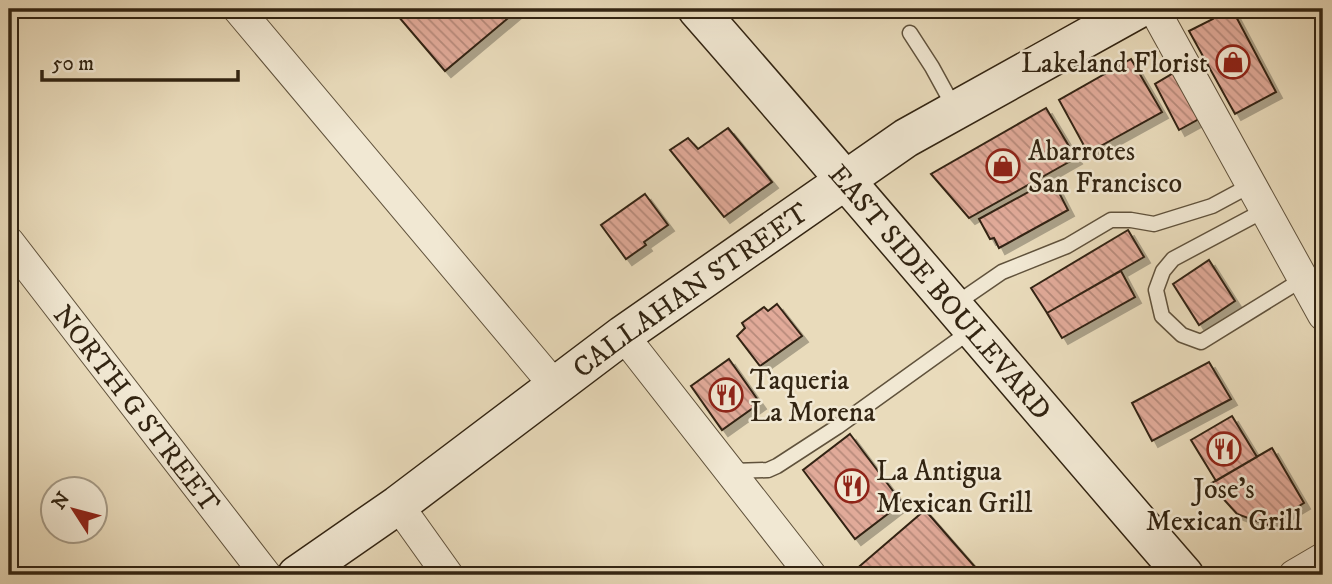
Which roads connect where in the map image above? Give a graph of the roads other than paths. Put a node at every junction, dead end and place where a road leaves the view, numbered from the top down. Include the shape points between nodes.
1 (238, 9) edge
2 (697, 9) edge
3 (1138, 9) edge
4 (1154, 9) edge
5 (910, 33) dead end
6 (956, 110) junction
7 (845, 180) junction
8 (1258, 197) junction
9 (9, 242) edge
10 (1303, 279) junction
11 (1323, 315) edge
12 (963, 317) junction
13 (623, 335) junction
14 (555, 386) junction
15 (730, 471) junction
16 (398, 505) junction
17 (1323, 558) edge
18 (266, 575) edge
19 (297, 575) edge
20 (449, 575) edge
21 (811, 575) edge
22 (1184, 575) edge
23 (1294, 575) edge

1 - 14 street
2 - 7 street, EAST SIDE BOULEVARD
3 - 6 street, CALLAHAN STREET
4 - 8 street
5 - 6 lane
6 - 7 street, CALLAHAN STREET
7 - 12 street, EAST SIDE BOULEVARD
7 - 13 street, CALLAHAN STREET
8 - 10 street
8 - 10 lane via 1163,271 1156,290 1162,316 1182,335 1201,342
8 - 12 lane via 1154,224 1111,220 1067,246 1002,272
9 - 18 street, NORTH G STREET
10 - 11 street
12 - 15 lane via 837,427 768,470
12 - 22 street, EAST SIDE BOULEVARD
13 - 14 street, CALLAHAN STREET
13 - 15 street
14 - 16 street, CALLAHAN STREET
15 - 21 street
16 - 19 street, CALLAHAN STREET
16 - 20 street
17 - 23 street

